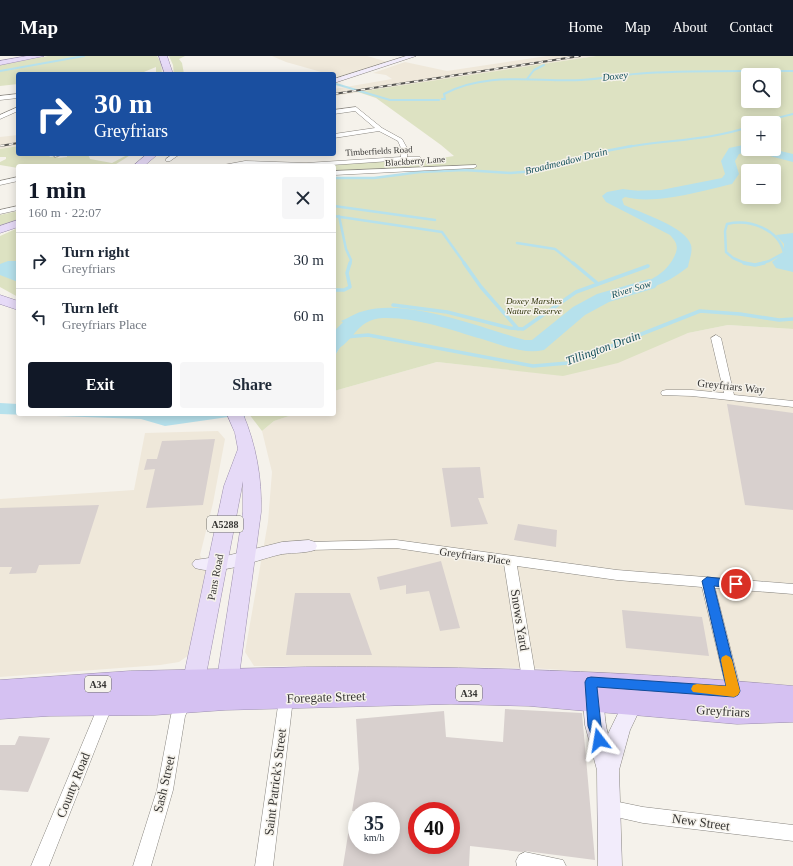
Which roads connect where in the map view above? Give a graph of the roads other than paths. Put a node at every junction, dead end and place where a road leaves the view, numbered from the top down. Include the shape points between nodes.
1 (40, 56) edge
2 (163, 56) edge
3 (413, 56) edge
4 (0, 63) edge
5 (167, 72) edge
6 (336, 79) edge
7 (14, 94) edge
8 (0, 98) edge
9 (16, 110) edge
10 (336, 112) edge
11 (0, 117) edge
12 (380, 129) junction
13 (336, 136) edge
14 (150, 156) edge
15 (178, 156) edge
16 (250, 156) edge
17 (418, 158) dead end
18 (404, 159) junction
19 (168, 160) dead end
20 (245, 163) junction
21 (140, 164) edge
22 (237, 164) edge
23 (276, 164) edge
24 (322, 164) edge
25 (474, 166) dead end
26 (336, 173) edge
27 (16, 180) edge
28 (0, 183) edge
29 (16, 208) edge
30 (0, 212) edge
31 (16, 224) edge
32 (0, 230) edge
33 (0, 299) edge
34 (16, 305) edge
35 (716, 338) dead end
36 (666, 393) dead end
37 (730, 398) junction
38 (793, 404) edge
39 (236, 416) edge
40 (245, 451) junction
41 (310, 546) joint
42 (244, 559) junction
43 (510, 560) junction
44 (209, 564) junction
45 (707, 581) junction
46 (793, 589) edge
47 (529, 679) junction
48 (227, 689) junction
49 (0, 691) edge
50 (190, 691) junction
51 (592, 691) junction
52 (734, 691) junction
53 (793, 697) edge
54 (286, 698) junction
55 (106, 704) junction
56 (642, 705) junction
57 (0, 708) edge
58 (793, 711) edge
59 (608, 770) junction
60 (609, 808) junction
61 (793, 833) edge
62 (40, 866) edge
63 (142, 866) edge
64 (264, 866) edge
65 (526, 866) edge
66 (557, 866) edge
67 (610, 866) edge

1 - 4 main road
2 - 5 main road
3 - 6 street
7 - 8 street
9 - 11 street
10 - 12 street via 355,108
12 - 13 street
12 - 18 street via 400,140 404,148
14 - 21 main road
15 - 19 street
16 - 20 street
17 - 18 street, Timberfields Road
18 - 24 street, Timberfields Road
20 - 22 street, Timberfields Road
20 - 23 street, Timberfields Road
25 - 26 street, Blackberry Lane
27 - 28 street
29 - 30 street
31 - 32 main road
33 - 34 main road
35 - 37 street
36 - 37 street, Greyfriars Way via 692,393
37 - 38 street, Greyfriars Way
39 - 40 main road, Pans Road / A5288 via 243,433
40 - 42 main road, Pans Road / A5288 via 253,485 252,512
40 - 44 main road, Pans Road / A5288
41 - 42 street, Greyfriars Place via 280,549
41 - 43 street, Greyfriars Place via 396,544
42 - 44 street, Greyfriars Place
42 - 48 main road, Pans Road / A5288
43 - 45 street, Greyfriars Place via 617,575
43 - 47 street, Snows Yard
44 - 50 main road, Pans Road / A5288 via 215,578
45 - 46 street, Greyfriars Place
45 - 52 street
47 - 48 highway, Foregate Street / A34 via 340,677
47 - 51 highway, Foregate Street / A34
48 - 50 highway, Foregate Street / A34
48 - 54 highway, Foregate Street / A34
49 - 50 highway, Foregate Street / A34 via 62,685
50 - 55 highway, Foregate Street / A34 via 155,704
50 - 63 street, Sash Street via 178,715 165,790
51 - 52 highway, Greyfriars / A34
51 - 54 highway, Foregate Street / A34 via 529,695 451,693
51 - 56 highway, Foregate Street / A34
51 - 59 street via 594,726
52 - 53 highway, Greyfriars / A34
54 - 64 street, Saint Patrick's Street
55 - 57 highway, Foregate Street / A34
55 - 62 street, County Road
56 - 58 highway, Greyfriars / A34 via 737,713
56 - 59 street via 620,728
59 - 60 street
60 - 61 street, New Street
60 - 67 street
65 - 66 street via 525,861

